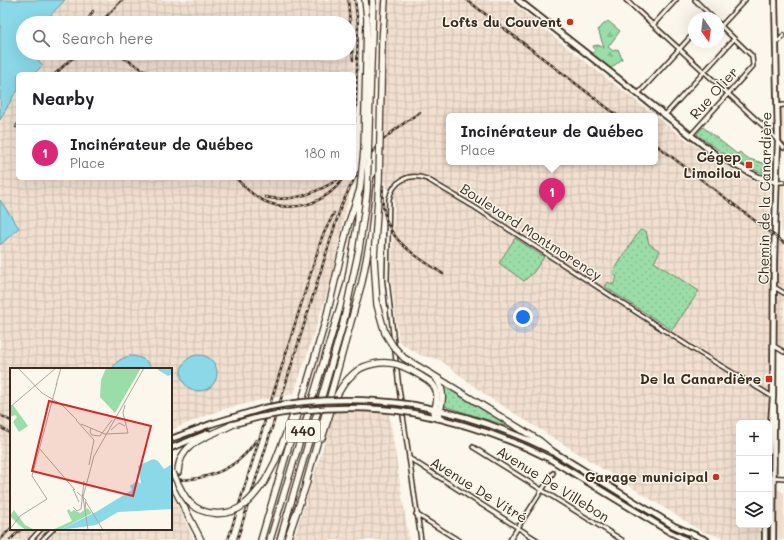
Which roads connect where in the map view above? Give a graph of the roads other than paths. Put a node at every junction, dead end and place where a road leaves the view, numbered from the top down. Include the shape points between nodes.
1 (366, 0) edge
2 (373, 0) edge
3 (382, 0) edge
4 (386, 0) edge
5 (518, 0) edge
6 (626, 0) edge
7 (633, 0) edge
8 (676, 0) edge
9 (695, 0) edge
10 (745, 0) edge
11 (775, 0) edge
12 (630, 3) junction
13 (706, 12) edge
14 (724, 23) edge
15 (653, 24) junction
16 (724, 29) edge
17 (784, 36) edge
18 (688, 39) edge
19 (734, 39) junction
20 (382, 43) junction
21 (776, 44) junction
22 (679, 49) junction
23 (704, 72) junction
24 (638, 94) junction
25 (728, 94) junction
26 (784, 105) edge
27 (777, 106) junction
28 (665, 115) junction
29 (691, 135) junction
30 (778, 141) junction
31 (784, 147) edge
32 (379, 160) junction
33 (777, 182) junction
34 (784, 182) edge
35 (360, 189) junction
36 (774, 287) junction
37 (784, 294) edge
38 (774, 346) junction
39 (784, 352) edge
40 (313, 361) junction
41 (432, 375) junction
42 (773, 397) junction
43 (437, 409) junction
44 (436, 417) junction
45 (771, 420) edge
46 (232, 425) junction
47 (172, 439) edge
48 (473, 447) dead end
49 (172, 448) edge
50 (552, 451) junction
51 (409, 458) junction
52 (174, 472) edge
53 (553, 473) dead end
54 (772, 477) edge
55 (784, 478) edge
56 (172, 484) edge
57 (306, 484) junction
58 (542, 490) junction
59 (416, 514) junction
60 (518, 528) junction
61 (765, 528) edge
62 (41, 530) edge
63 (52, 530) edge
64 (31, 540) edge
65 (42, 540) edge
66 (201, 540) edge
67 (261, 540) edge
68 (270, 540) edge
69 (280, 540) edge
70 (287, 540) edge
71 (421, 540) edge
72 (458, 540) edge
73 (510, 540) edge
74 (537, 540) edge
75 (622, 540) edge
76 (686, 540) edge
77 (706, 540) edge
78 (765, 540) edge
79 (773, 540) edge

1 - 35 highway, 440, bridge via 364,150
2 - 69 highway, 440, bridge via 367,192 359,250 342,324
3 - 20 highway
4 - 20 highway
5 - 24 main road
6 - 12 street
7 - 12 street
8 - 15 street
9 - 13 street
10 - 14 street
11 - 21 main road, Chemin de la Canardière
12 - 15 street
15 - 22 street
16 - 19 street
17 - 21 street
18 - 22 street
19 - 23 street
19 - 25 street, Rue Olier via 752,56 753,66
20 - 32 highway, bridge
21 - 27 main road, Chemin de la Canardière
22 - 23 street
22 - 24 street
23 - 25 street
23 - 28 street
24 - 28 main road
25 - 29 street, Rue Olier
25 - 30 street
26 - 27 street
27 - 30 main road, Chemin de la Canardière
28 - 29 main road
29 - 33 main road via 716,155 758,177
30 - 31 street
30 - 33 main road, Chemin de la Canardière
32 - 41 highway, bridge via 374,258 379,317 384,333 398,353
32 - 57 highway, bridge via 371,236 362,282
33 - 34 street
33 - 36 main road, Chemin de la Canardière
35 - 40 highway via 348,225 326,319
35 - 68 highway, 440 via 358,221 347,284
36 - 37 street
36 - 38 main road, Chemin de la Canardière
38 - 39 street
38 - 42 main road, Chemin de la Canardière
40 - 52 highway, bridge via 283,443 265,481 245,504 233,511 220,514 206,512 193,506 184,495
40 - 67 highway
41 - 43 highway via 440,384 442,392
41 - 50 highway via 540,441
42 - 45 main road, Chemin de la Canardière
42 - 51 street, Boulevard Montmorency via 693,349 476,208 422,177 409,177 395,185 389,199 387,266
42 - 54 main road, Chemin de la Canardière via 775,414
43 - 44 highway
43 - 47 main road, bridge via 381,401 299,403 264,408
43 - 50 main road via 499,427
43 - 57 highway, bridge via 435,387 408,368 393,363 376,363 361,368 347,379 337,394
44 - 46 main road, bridge via 382,409 334,408 296,411
44 - 76 main road via 537,452
46 - 49 main road
46 - 52 highway via 197,441 186,450
48 - 58 street, Avenue De Villebon
50 - 77 main road via 674,526
51 - 59 street, Boulevard Montmorency
51 - 60 street, Avenue De Vitré
53 - 58 street
54 - 55 street
54 - 79 main road, Chemin de la Canardière
56 - 66 highway
57 - 70 highway
58 - 60 street
58 - 75 street, Avenue De Villebon
59 - 71 street, Boulevard Montmorency
59 - 72 street
60 - 73 street
60 - 74 street, Avenue De Vitré
61 - 78 main road
62 - 64 street
63 - 65 street

